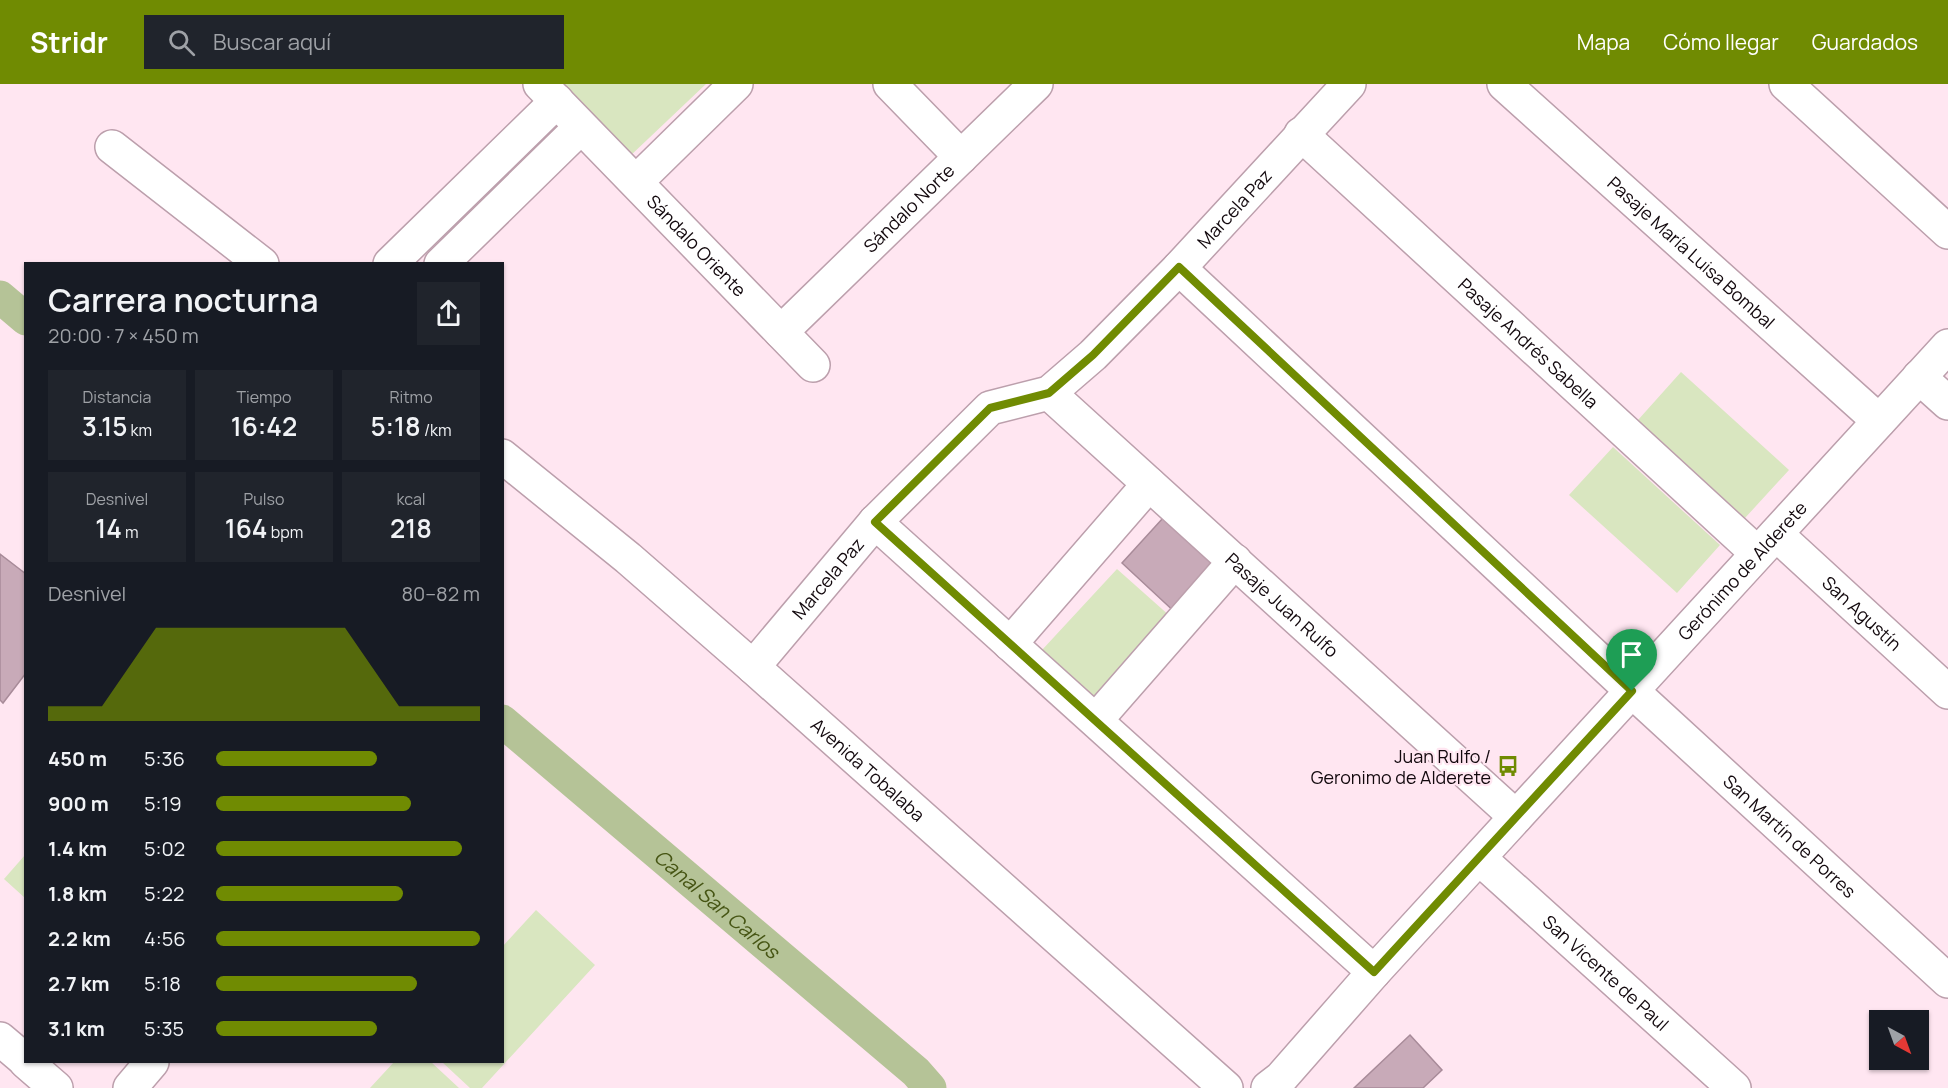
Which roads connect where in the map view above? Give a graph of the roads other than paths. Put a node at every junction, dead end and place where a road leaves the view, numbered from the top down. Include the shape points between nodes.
1 (736, 84) edge
2 (890, 84) edge
3 (1036, 84) edge
4 (1349, 84) edge
5 (1504, 84) edge
6 (1786, 84) edge
7 (548, 93) edge
8 (582, 127) junction
9 (1301, 134) junction
10 (112, 147) dead end
11 (961, 157) junction
12 (636, 182) junction
13 (1948, 232) edge
14 (259, 262) edge
15 (392, 262) edge
16 (443, 262) edge
17 (1179, 267) junction
18 (782, 332) junction
19 (1948, 346) edge
20 (813, 365) dead end
21 (1919, 377) junction
22 (1049, 393) junction
23 (1948, 404) edge
24 (1879, 421) junction
25 (504, 458) edge
26 (1149, 484) junction
27 (875, 522) junction
28 (1766, 544) junction
29 (1235, 561) junction
30 (1010, 644) junction
31 (753, 667) junction
32 (1632, 691) junction
33 (1948, 692) edge
34 (1095, 720) junction
35 (1516, 817) junction
36 (1479, 858) junction
37 (1374, 972) junction
38 (1948, 981) edge
39 (0, 1039) edge
40 (24, 1060) edge
41 (27, 1063) edge
42 (151, 1063) edge
43 (56, 1088) edge
44 (130, 1088) edge
45 (1226, 1088) edge
46 (1268, 1088) edge
47 (1734, 1088) edge

1 - 12 street
2 - 11 street
3 - 11 street, Sándalo Norte
4 - 9 street, Marcela Paz
5 - 24 street, Pasaje María Luisa Bombal
6 - 13 street
7 - 8 street, Sándalo Oriente
7 - 15 street, Sándalo Oriente
8 - 12 street, Sándalo Oriente
8 - 16 street
9 - 17 street, Marcela Paz
9 - 28 street, Pasaje Andrés Sabella
10 - 14 street
11 - 18 street, Sándalo Norte
12 - 18 street, Sándalo Oriente
17 - 22 street, Marcela Paz via 1093,355
17 - 32 street, San Martín de Porres
18 - 20 street, Sándalo Oriente
19 - 21 street, Gerónimo de Alderete
21 - 23 street
21 - 24 street, Gerónimo de Alderete
22 - 26 street, Pasaje Juan Rulfo
22 - 27 street, Marcela Paz via 990,408
24 - 28 street, Gerónimo de Alderete
25 - 31 street, Avenida Tobalaba
26 - 29 street, Pasaje Juan Rulfo
26 - 30 street
27 - 30 street
27 - 31 street, Marcela Paz
28 - 32 street, Gerónimo de Alderete
28 - 33 street, San Agustín
29 - 34 street
29 - 35 street, Pasaje Juan Rulfo
30 - 34 street
31 - 45 street, Avenida Tobalaba
32 - 35 street, Gerónimo de Alderete
32 - 38 street, San Martín de Porres
34 - 37 street
35 - 36 street, Gerónimo de Alderete
36 - 37 street, Gerónimo de Alderete
36 - 47 street, San Vicente de Paul
37 - 46 street, Gerónimo de Alderete
39 - 40 street
41 - 43 street
42 - 44 street

